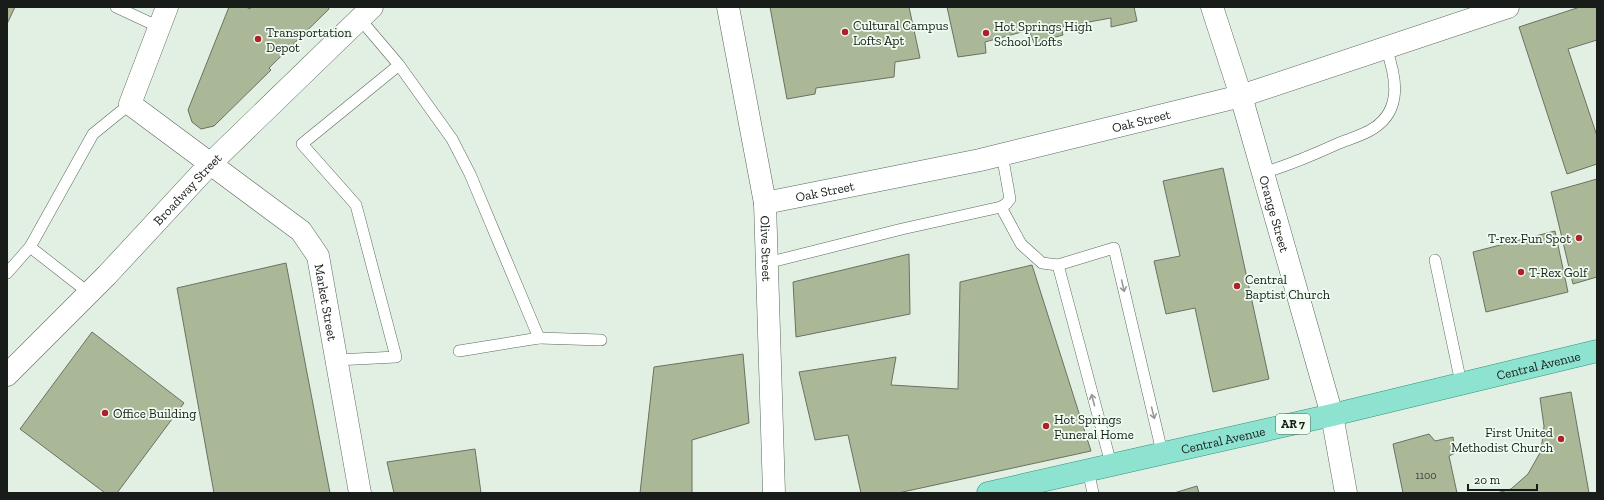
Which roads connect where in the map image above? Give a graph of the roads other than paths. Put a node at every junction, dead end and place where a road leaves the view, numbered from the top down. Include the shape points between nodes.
1 (116, 7) edge
2 (167, 7) edge
3 (728, 7) edge
4 (1212, 7) edge
5 (1508, 7) edge
6 (366, 13) edge
7 (159, 27) junction
8 (1386, 48) junction
9 (399, 65) junction
10 (1241, 96) junction
11 (130, 104) junction
12 (1002, 154) junction
13 (210, 164) junction
14 (1263, 173) junction
15 (765, 203) junction
16 (1001, 207) junction
17 (30, 247) junction
18 (1435, 260) dead end
19 (767, 263) junction
20 (1058, 265) junction
21 (7, 273) edge
22 (89, 293) junction
23 (539, 338) junction
24 (601, 340) dead end
25 (459, 351) dead end
26 (1597, 351) edge
27 (336, 360) junction
28 (7, 375) edge
29 (1461, 383) junction
30 (1332, 415) junction
31 (1162, 452) junction
32 (1111, 464) junction
33 (1088, 470) junction
34 (360, 493) edge
35 (774, 493) edge
36 (988, 493) edge
37 (1093, 493) edge
38 (1346, 493) edge

1 - 7 lane
2 - 7 street
3 - 15 street, Olive Street
4 - 10 street, Orange Street
5 - 8 street, Oak Street
6 - 9 lane
6 - 13 street, Broadway Street
7 - 11 street
8 - 10 street, Oak Street
8 - 14 lane via 1396,85 1394,102 1386,118 1374,129 1292,164
9 - 23 lane via 452,139 470,174
9 - 27 lane via 302,144 356,205 396,357
10 - 12 street, Oak Street
10 - 14 street, Orange Street
11 - 13 street, Market Street
11 - 17 lane via 93,134
12 - 15 street, Oak Street
12 - 16 lane via 1010,199
13 - 22 street, Broadway Street
13 - 27 street, Market Street via 301,231 318,256
14 - 30 street, Orange Street
15 - 19 street, Olive Street
16 - 19 lane
16 - 20 lane via 1021,244 1042,263
17 - 21 lane
17 - 22 lane
18 - 29 lane
19 - 35 street, Olive Street
20 -> 31 lane via 1114,248
32 -> 20 lane
22 - 28 street, Broadway Street
23 - 24 lane
23 - 25 lane
26 - 29 main road, Central Avenue / AR 7
27 - 34 street, Market Street
29 - 30 main road, Central Avenue / AR 7
30 - 31 main road, Central Avenue / AR 7
30 - 38 street, Orange Street
31 - 32 main road, Central Avenue / AR 7
32 - 33 main road, Central Avenue / AR 7
33 - 36 main road, Central Avenue / AR 7
33 - 37 lane

